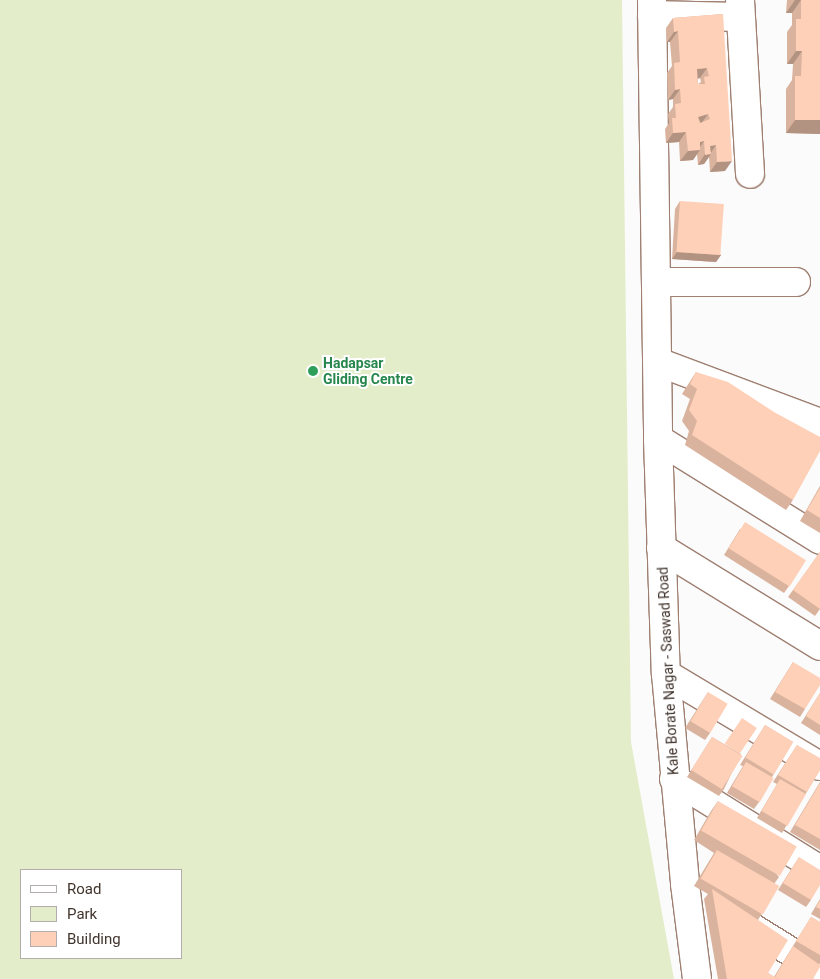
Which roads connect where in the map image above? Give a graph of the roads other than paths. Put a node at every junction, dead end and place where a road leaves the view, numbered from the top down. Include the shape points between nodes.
1 (652, 7) edge
2 (741, 8) edge
3 (750, 174) dead end
4 (657, 282) junction
5 (796, 282) dead end
6 (658, 362) junction
7 (820, 423) edge
8 (658, 439) junction
9 (820, 540) edge
10 (661, 548) junction
11 (820, 646) edge
12 (666, 674) junction
13 (820, 766) edge
14 (674, 779) junction
15 (820, 870) edge
16 (685, 884) junction
17 (708, 899) dead end
18 (732, 914) edge
19 (820, 970) edge
20 (697, 979) edge

1 - 2 street
1 - 4 street, Kale Borate Nagar - Saswad Road
2 - 3 street
4 - 5 street
4 - 6 street, Kale Borate Nagar - Saswad Road
6 - 7 street
6 - 8 street, Kale Borate Nagar - Saswad Road
8 - 9 street
8 - 10 street, Kale Borate Nagar - Saswad Road
10 - 11 street
10 - 12 street, Kale Borate Nagar - Saswad Road
12 - 13 street
12 - 14 street, Kale Borate Nagar - Saswad Road
14 - 15 street
14 - 16 street, Kale Borate Nagar - Saswad Road
16 - 17 street
16 - 20 street, Kale Borate Nagar - Saswad Road
18 - 19 street

